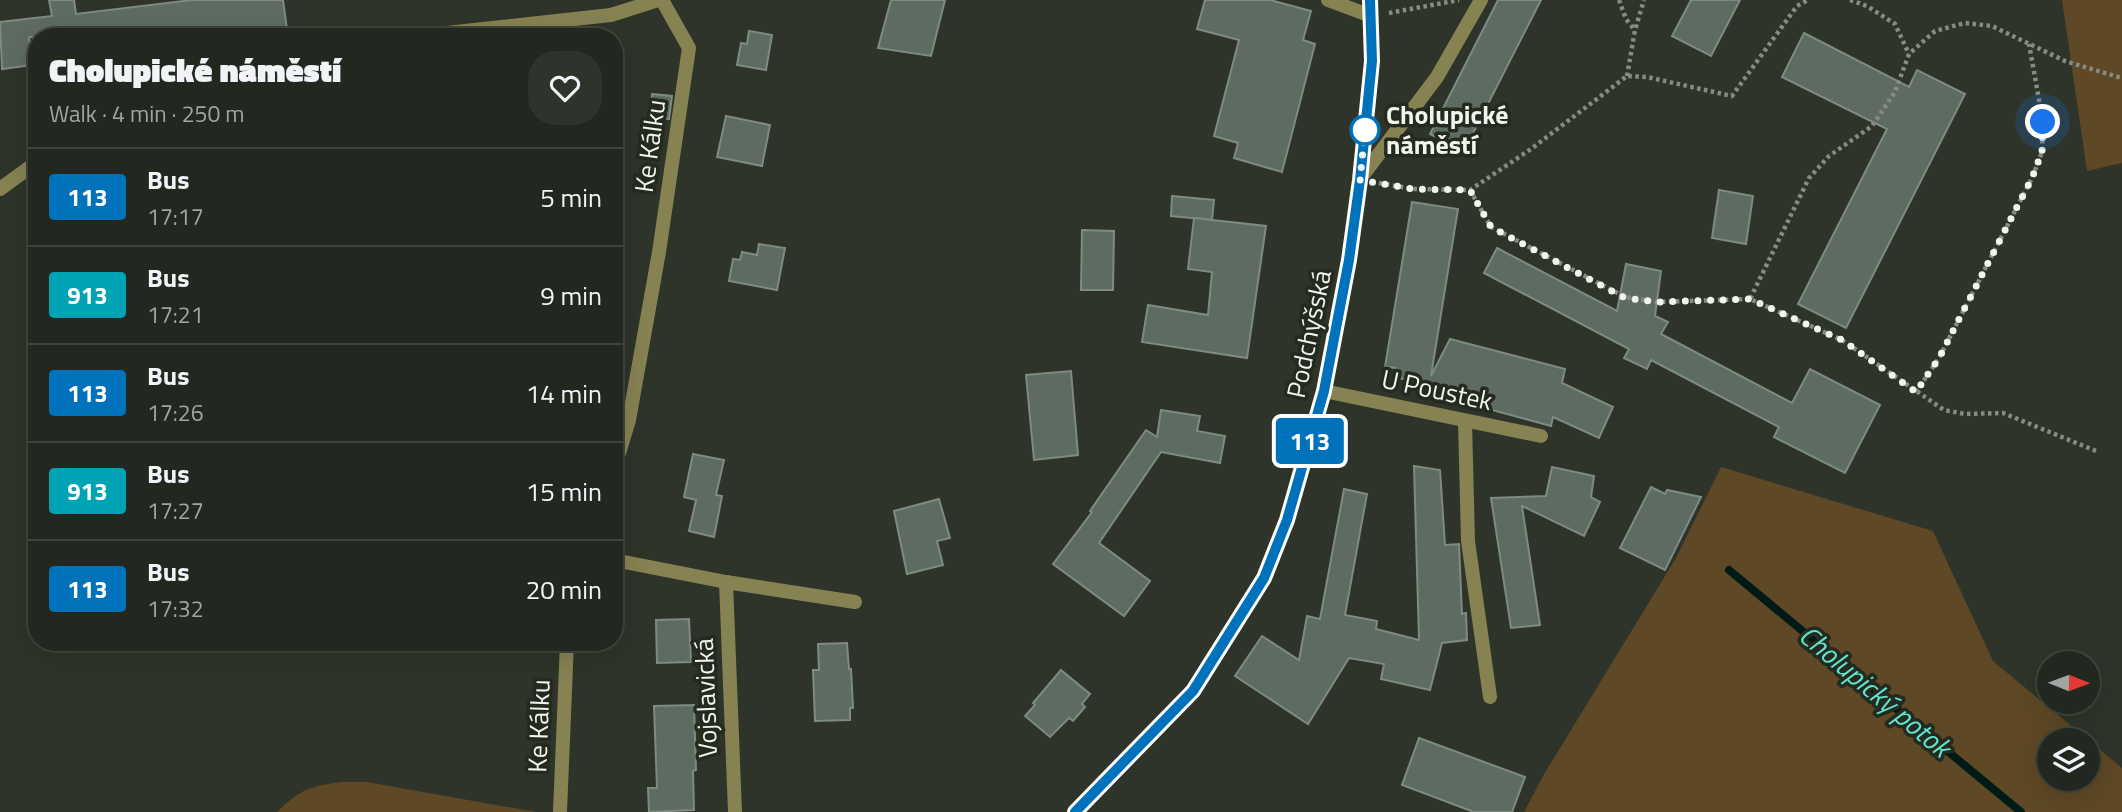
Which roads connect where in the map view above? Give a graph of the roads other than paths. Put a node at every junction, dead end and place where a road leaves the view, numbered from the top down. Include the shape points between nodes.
1 (660, 0) edge
2 (1328, 0) edge
3 (1370, 0) edge
4 (1480, 0) edge
5 (1371, 16) junction
6 (492, 28) edge
7 (28, 169) edge
8 (1360, 180) junction
9 (0, 189) edge
10 (1324, 391) junction
11 (1465, 421) junction
12 (1541, 436) dead end
13 (623, 440) edge
14 (623, 562) edge
15 (726, 582) junction
16 (855, 602) dead end
17 (567, 651) edge
18 (1490, 697) dead end
19 (560, 812) edge
20 (735, 812) edge
21 (1075, 812) edge

1 - 6 street, Ke Kálku via 611,15
1 - 13 street, Ke Kálku via 689,47 657,265
2 - 5 street
3 - 5 street, Podchýšská
4 - 8 street via 1437,77
5 - 8 street, Podchýšská via 1372,61
7 - 9 street
8 - 10 street, Podchýšská
10 - 11 street, U Poustek
10 - 21 street, Podchýšská via 1287,520 1264,578 1193,691
11 - 12 street, U Poustek
11 - 18 street via 1468,541
14 - 15 street
15 - 16 street
15 - 20 street, Vojslavická
17 - 19 street, Ke Kálku

